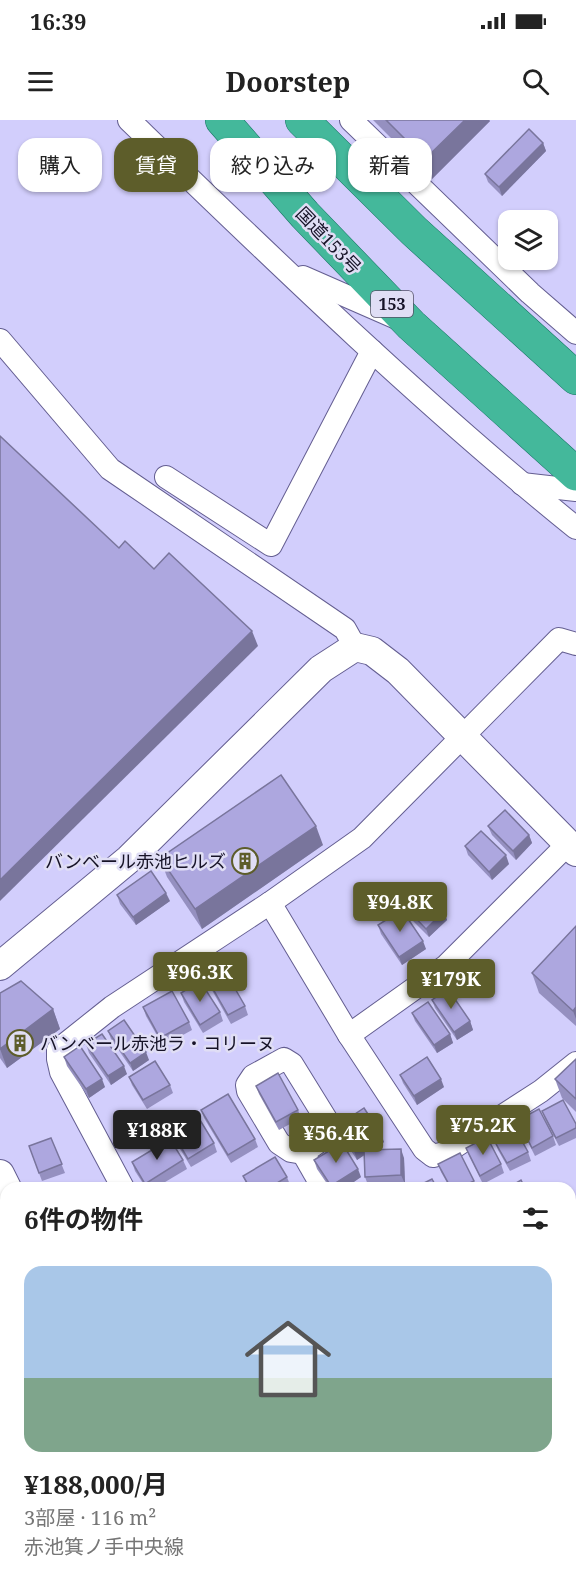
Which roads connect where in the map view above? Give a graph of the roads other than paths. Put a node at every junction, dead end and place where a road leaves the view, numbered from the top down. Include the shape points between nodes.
1 (129, 120) edge
2 (222, 120) edge
3 (302, 120) edge
4 (351, 120) edge
5 (286, 270) junction
6 (411, 325) junction
7 (576, 333) edge
8 (0, 340) edge
9 (372, 351) junction
10 (576, 378) edge
11 (576, 474) edge
12 (166, 477) dead end
13 (522, 484) junction
14 (576, 490) edge
15 (576, 528) edge
16 (576, 644) edge
17 (355, 647) junction
18 (463, 736) junction
19 (572, 848) edge
20 (270, 903) junction
21 (0, 966) edge
22 (349, 1035) junction
23 (576, 1063) edge
24 (303, 1153) dead end
25 (120, 1182) edge
26 (320, 1182) edge

1 - 5 street, 153
2 - 6 highway, 国道153号 / 153 via 305,215
3 - 10 highway via 414,231
4 - 7 street
5 - 6 street
5 - 9 street, 153
6 - 11 highway, 国道153号 / 153
8 - 17 street via 110,469 345,629
9 - 12 street via 270,545
9 - 13 street, 153
13 - 14 street
13 - 15 street, 153
16 - 18 street via 559,639
17 - 18 street via 372,651 398,672
17 - 21 street via 321,669 129,859
18 - 19 street
18 - 20 street via 362,838
19 - 22 street via 446,966
20 - 22 street
20 - 25 street via 112,1007 58,1050 61,1072
22 - 23 street via 424,1149 433,1156 445,1153
24 - 26 street

